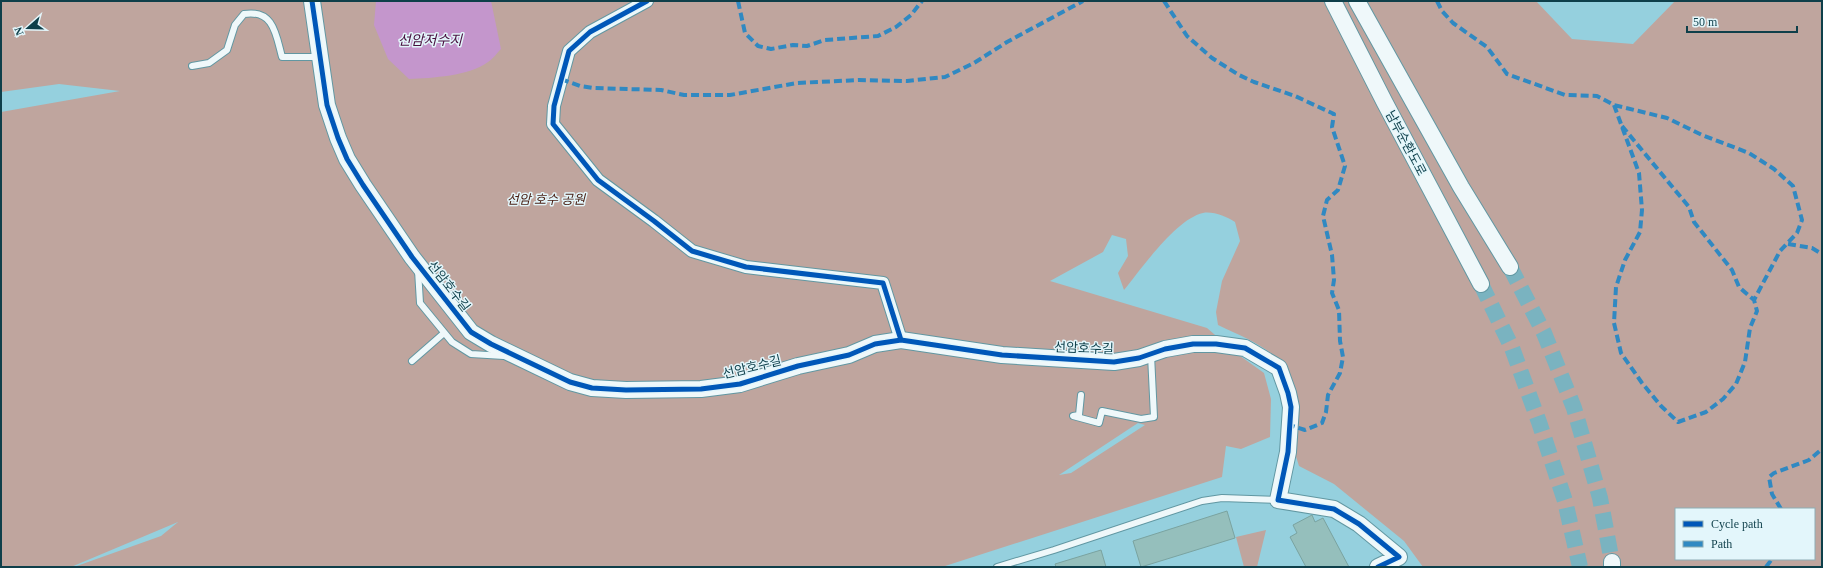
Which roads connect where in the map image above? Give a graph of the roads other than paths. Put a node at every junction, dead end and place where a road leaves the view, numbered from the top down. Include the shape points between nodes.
1 (312, 1) edge
2 (647, 1) edge
3 (1333, 1) edge
4 (1357, 1) edge
5 (320, 57) junction
6 (192, 66) dead end
7 (418, 265) junction
8 (1510, 267) tunnel mouth
9 (1481, 284) tunnel mouth
10 (444, 333) junction
11 (901, 340) junction
12 (1151, 354) junction
13 (517, 356) junction
14 (412, 361) dead end
15 (1081, 395) dead end
16 (1278, 500) junction
17 (1402, 562) edge
18 (997, 567) edge
19 (1378, 567) edge

1 - 5 street, 선암호수길
2 - 11 street via 590,32 569,51 554,106 553,124 598,180 692,251 746,267 883,283
3 - 9 street, 남부순환도로
4 - 8 street, 남부순환도로 via 1457,180
5 - 6 lane via 282,57 275,29 267,18 254,12 244,14 235,25 227,50 209,63
5 - 7 street, 선암호수길 via 327,105 347,159 362,185
7 - 10 lane via 420,303
7 - 13 street, 선암호수길 via 471,332
10 - 13 lane via 452,342 471,354
10 - 14 lane
11 - 12 street, 선암호수길 via 1002,355 1114,362
11 - 13 street, 선암호수길 via 875,344 849,355 798,366 740,384 700,389 592,388 570,382
12 - 15 lane via 1154,417 1141,419 1102,411 1099,423 1073,416 1079,415
12 - 16 street, 선암호수길 via 1193,344 1216,344 1245,348 1279,368 1288,393 1291,413 1288,452
16 - 17 street via 1334,509 1359,524
16 - 18 lane via 1222,498 1202,501
17 - 19 street

